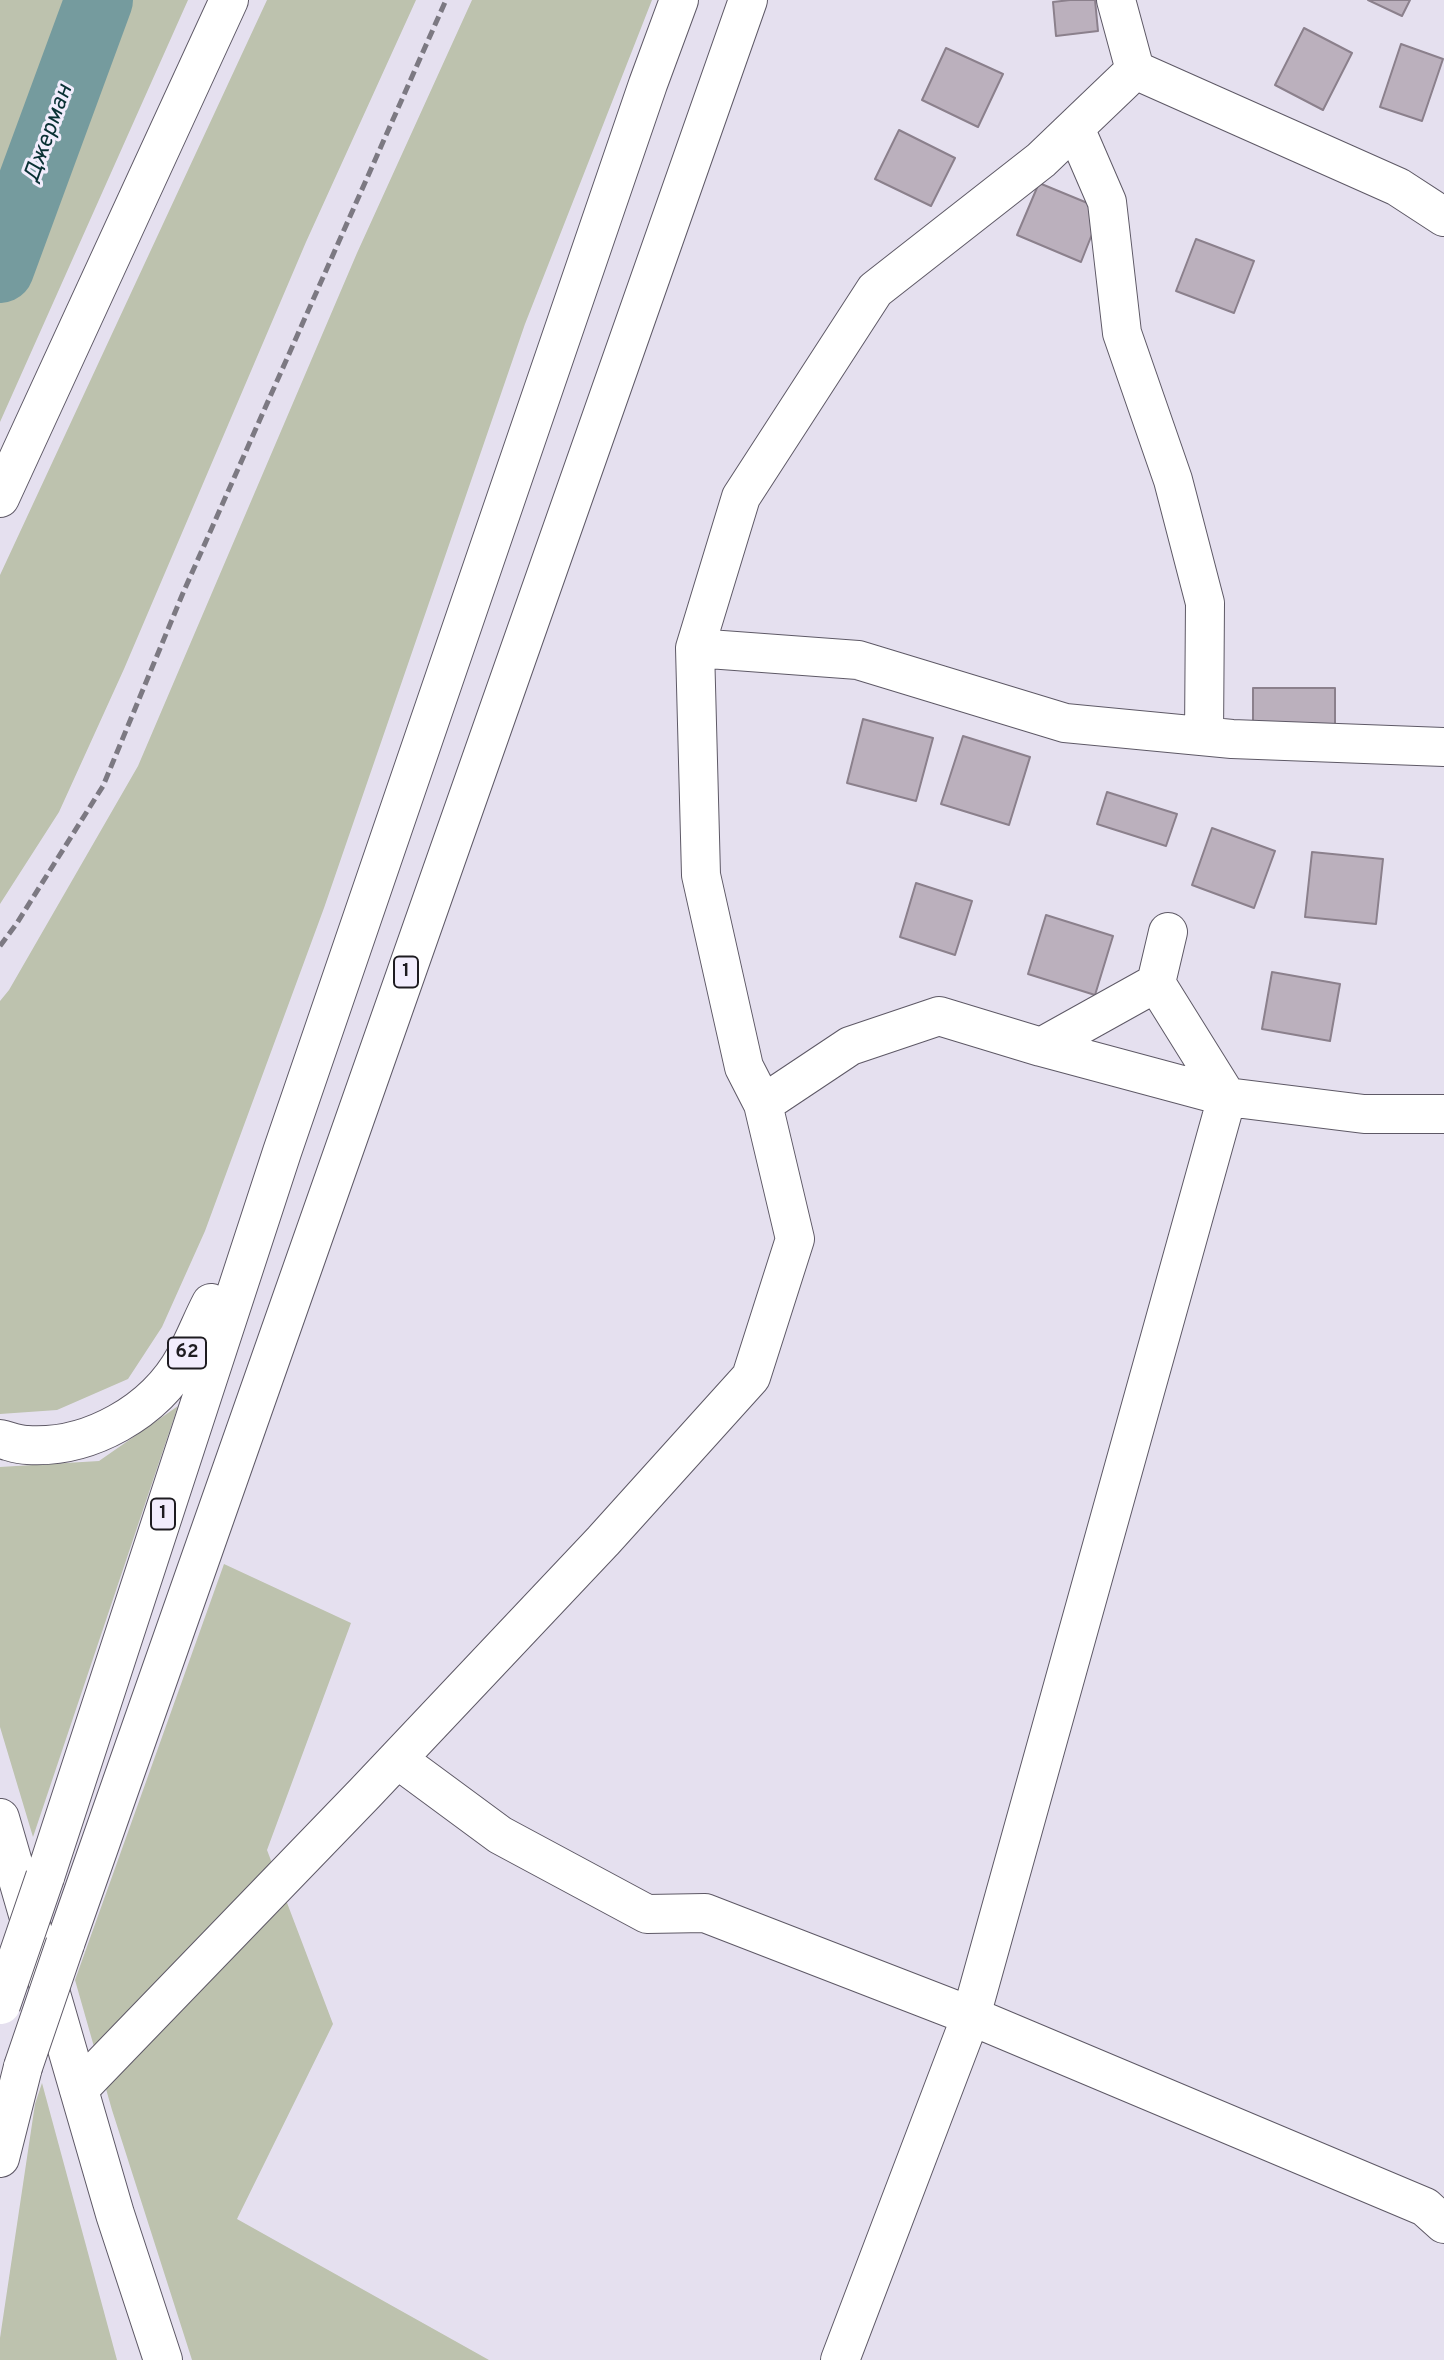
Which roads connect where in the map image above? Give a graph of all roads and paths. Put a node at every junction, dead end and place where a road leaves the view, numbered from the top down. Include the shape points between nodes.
1 (229, 0) edge
2 (679, 0) edge
3 (748, 0) edge
4 (1116, 0) edge
5 (1135, 71) junction
6 (1075, 128) junction
7 (1444, 217) edge
8 (0, 498) edge
9 (695, 648) junction
10 (1204, 736) junction
11 (1444, 747) edge
12 (1168, 932) dead end
13 (1156, 983) junction
14 (1041, 1048) junction
15 (1227, 1097) junction
16 (763, 1104) junction
17 (1444, 1114) edge
18 (282, 1152) junction
19 (0, 1439) edge
20 (397, 1759) junction
21 (0, 1818) edge
22 (0, 2006) edge
23 (971, 2016) junction
24 (79, 2090) junction
25 (0, 2158) edge
26 (1444, 2224) edge
27 (163, 2360) edge
28 (839, 2360) edge

1 - 8 street
2 - 18 street, 1
3 - 25 street, 1, bridge via 65,1944 23,2067
4 - 5 street
5 - 6 street
5 - 7 street via 1398,187
6 - 9 street via 875,290 741,497
6 - 10 street via 1107,202 1122,333 1173,480 1205,603
9 - 10 street via 858,660 1065,723
9 - 16 street via 701,875 744,1067
10 - 11 street
12 - 13 street
13 - 14 street
13 - 15 street
14 - 15 street
14 - 16 street via 939,1016 850,1046
15 - 17 street via 1364,1114
15 - 23 street
16 - 20 street via 795,1239 751,1377
18 - 19 street, 62 via 184,1359 158,1391 133,1415 98,1433 62,1443 25,1445
18 - 22 street, 1, bridge
20 - 23 street via 500,1835 647,1914 705,1913
20 - 24 street
21 - 24 street
23 - 26 street via 1425,2207
23 - 28 street
24 - 27 street

